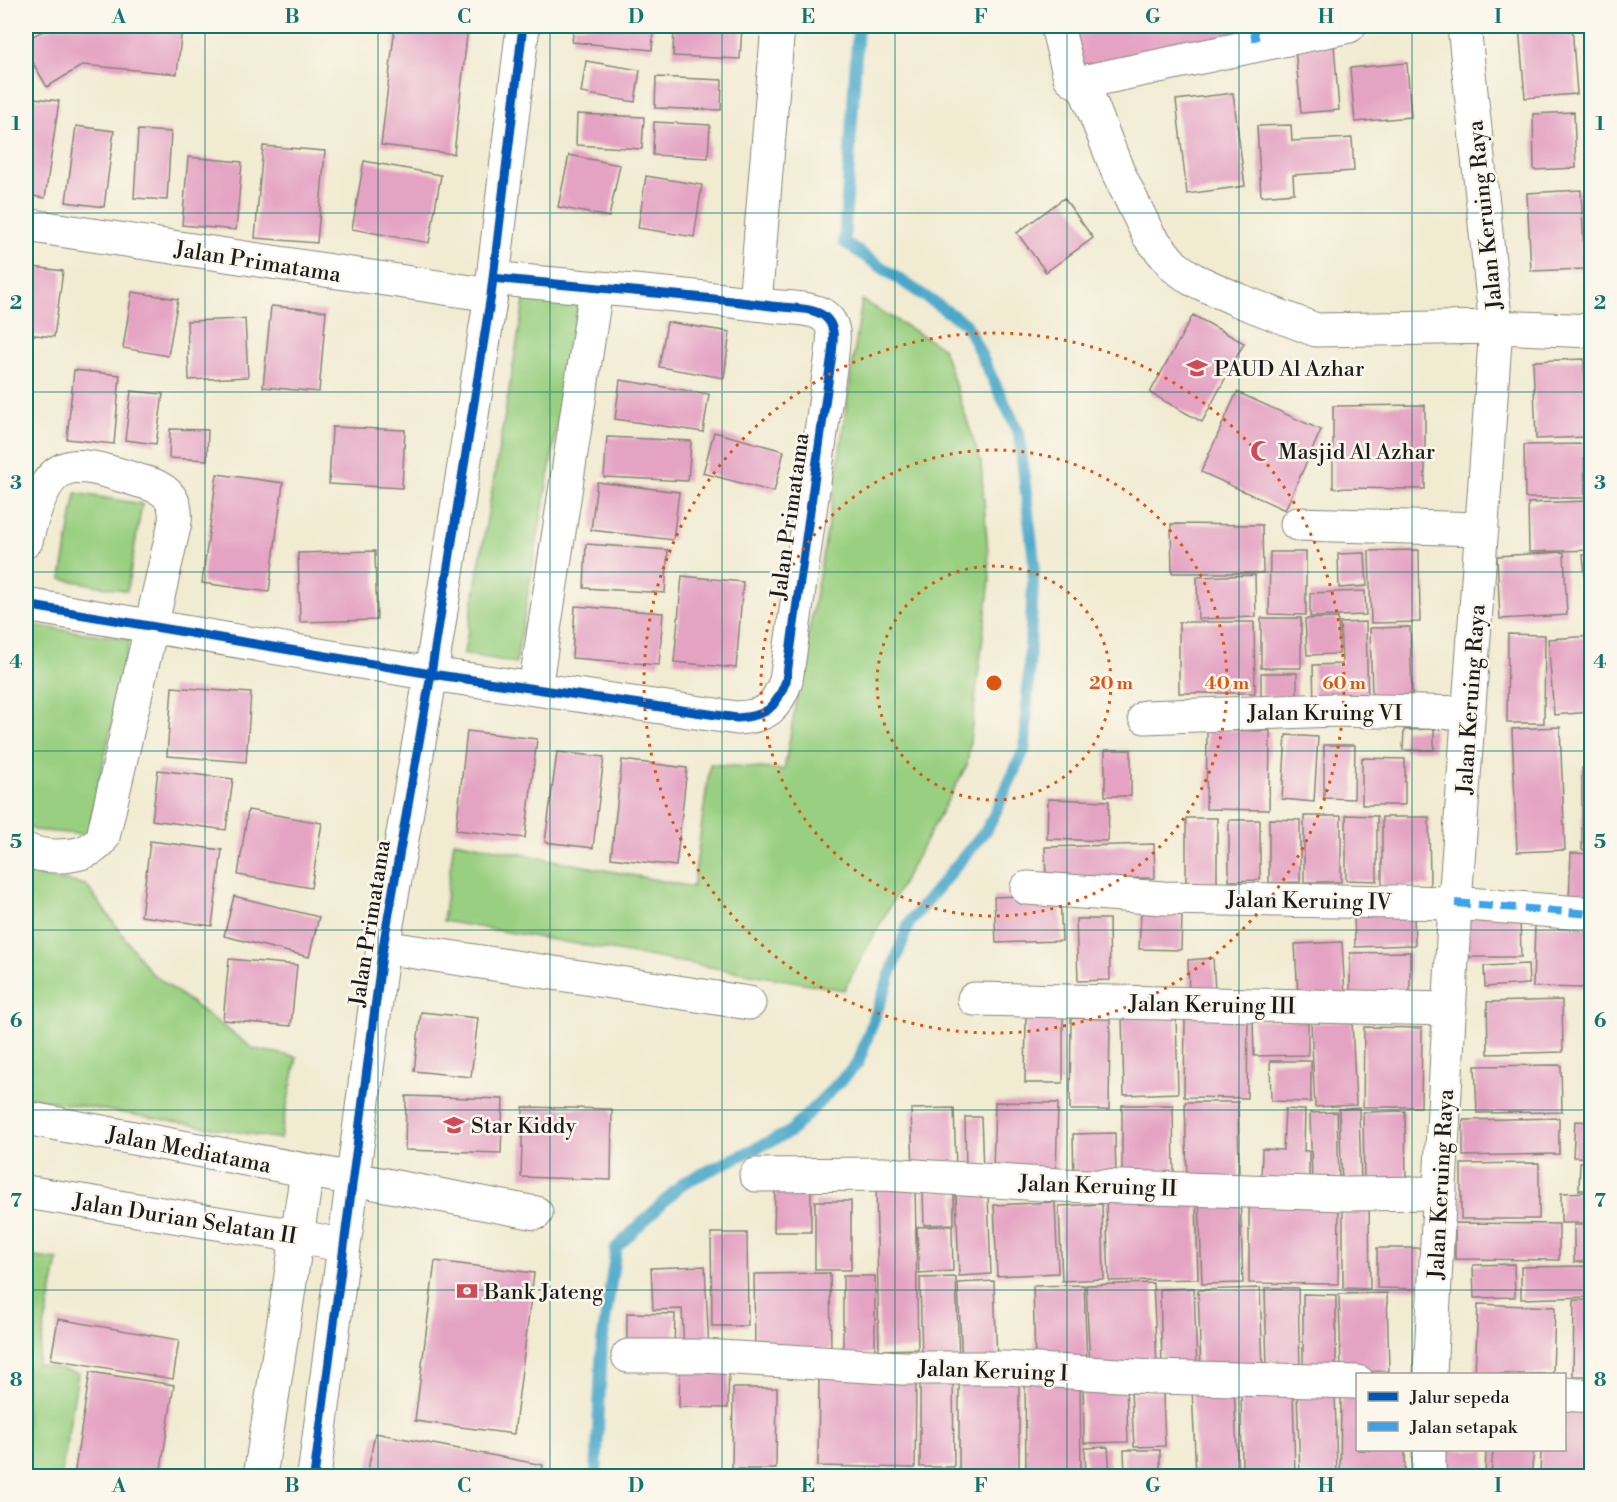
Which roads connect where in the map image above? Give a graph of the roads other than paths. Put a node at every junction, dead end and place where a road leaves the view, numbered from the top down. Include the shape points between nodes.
1 (523, 26) edge
2 (778, 26) edge
3 (1057, 26) edge
4 (1349, 26) edge
5 (1464, 26) edge
6 (1255, 34) edge
7 (1083, 83) junction
8 (26, 225) edge
9 (492, 286) junction
10 (596, 289) junction
11 (755, 304) junction
12 (1496, 327) junction
13 (1592, 330) edge
14 (1297, 524) dead end
15 (1482, 530) junction
16 (26, 541) edge
17 (26, 605) edge
18 (149, 628) junction
19 (431, 674) junction
20 (535, 689) junction
21 (1468, 713) junction
22 (1145, 717) dead end
23 (26, 850) edge
24 (1027, 888) dead end
25 (1455, 903) junction
26 (1592, 915) edge
27 (383, 947) junction
28 (974, 999) dead end
29 (749, 1004) dead end
30 (1450, 1009) junction
31 (26, 1118) edge
32 (307, 1172) junction
33 (756, 1175) dead end
34 (352, 1180) junction
35 (26, 1192) edge
36 (1440, 1193) junction
37 (536, 1213) dead end
38 (297, 1236) junction
39 (344, 1246) junction
40 (628, 1356) dead end
41 (1430, 1373) edge
42 (1356, 1382) edge
43 (1566, 1394) edge
44 (1592, 1396) edge
45 (1429, 1451) edge
46 (260, 1476) edge
47 (314, 1476) edge
48 (1429, 1476) edge

1 - 9 street, Jalan Primatama
2 - 11 street
3 - 7 street via 1070,77
4 - 6 street
5 - 12 street, Jalan Keruing Raya
6 - 7 street
7 - 12 street via 1118,172 1149,236 1174,266 1192,279 1316,330
8 - 9 street, Jalan Primatama
9 - 10 street, Jalan Primatama
9 - 19 street, Jalan Primatama
10 - 11 street, Jalan Primatama
10 - 20 street
11 - 20 street, Jalan Primatama via 823,315 834,336 786,681 778,701 754,717 737,718
12 - 13 street
12 - 15 street, Jalan Keruing Raya
14 - 15 street
15 - 21 street, Jalan Keruing Raya
16 - 18 street via 42,489 51,477 66,468 89,466 164,489 171,496 176,516
17 - 18 street, Jalan Primatama
18 - 19 street, Jalan Primatama
18 - 23 street via 103,837 90,850 61,856
19 - 20 street, Jalan Primatama
19 - 27 street, Jalan Primatama
21 - 22 street, Jalan Kruing VI via 1334,710
21 - 25 street, Jalan Keruing Raya
24 - 25 street, Jalan Keruing IV via 1163,898
25 - 26 street, Jalan Keruing IV
25 - 30 street, Jalan Keruing Raya
27 - 29 street, Jalan Primatama
27 - 34 street, Jalan Primatama
28 - 30 street, Jalan Keruing III
30 - 36 street, Jalan Keruing Raya
31 - 32 street, Jalan Mediatama
32 - 34 street, Jalan Mediatama
32 - 38 street
33 - 36 street, Jalan Keruing II via 884,1174 1059,1185
34 - 37 street
34 - 39 street, Jalan Primatama
35 - 38 street, Jalan Durian Selatan II
36 - 41 street, Jalan Keruing Raya
38 - 39 street, Jalan Durian Selatan II
38 - 46 street
39 - 47 street, Jalan Primatama
40 - 42 street, Jalan Keruing I
43 - 44 street
45 - 48 street

